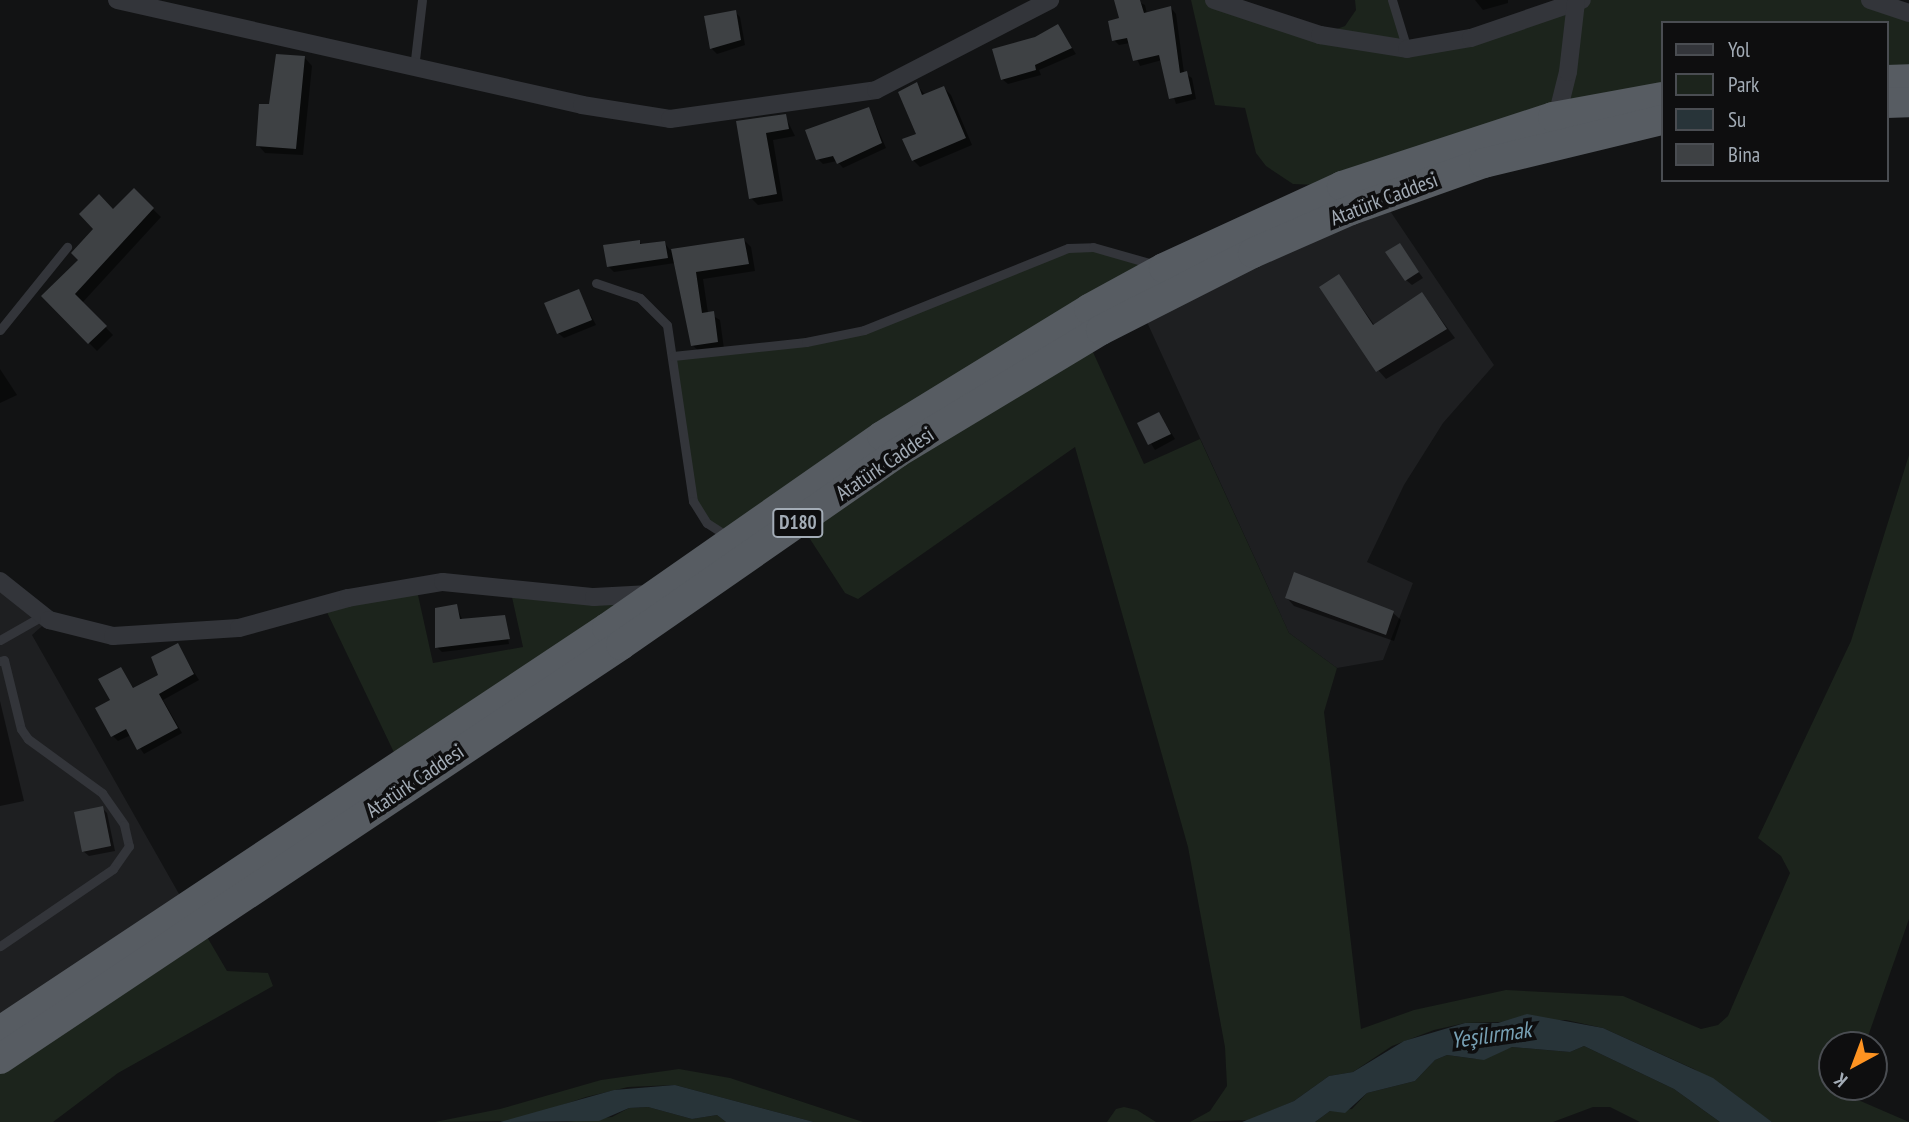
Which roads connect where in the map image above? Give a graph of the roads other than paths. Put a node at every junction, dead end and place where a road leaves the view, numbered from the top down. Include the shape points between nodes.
1 (117, 0) edge
2 (422, 0) edge
3 (1050, 0) edge
4 (1214, 0) edge
5 (1392, 0) edge
6 (1870, 0) edge
7 (1579, 1) edge
8 (1909, 13) edge
9 (1407, 49) junction
10 (414, 68) junction
11 (1909, 79) edge
12 (1888, 80) edge
13 (1660, 97) edge
14 (1909, 102) edge
15 (1888, 103) edge
16 (1557, 116) junction
17 (1660, 120) edge
18 (67, 247) dead end
19 (1164, 268) junction
20 (596, 283) dead end
21 (0, 330) edge
22 (673, 356) junction
23 (735, 539) junction
24 (0, 581) edge
25 (657, 593) junction
26 (42, 616) junction
27 (0, 642) edge
28 (2, 661) edge
29 (0, 946) edge
30 (0, 1031) edge
31 (0, 1059) edge

1 - 10 street via 218,19
2 - 10 lane
3 - 10 street via 876,90 694,118 640,116
4 - 9 street via 1320,35
5 - 9 lane
6 - 8 street
7 - 9 street via 1471,38
7 - 16 street
11 - 12 highway
13 - 16 highway, Atatürk Caddesi / D180
14 - 15 highway
16 - 19 highway, Atatürk Caddesi / D180 via 1342,186
17 - 31 highway, Atatürk Caddesi / D180 via 1483,163 1351,210 1253,253 1101,330 897,453 621,645
18 - 21 lane
19 - 22 lane via 1093,247 1068,248 864,330 806,342
19 - 23 highway, Atatürk Caddesi / D180 via 893,429
20 - 22 lane via 626,290 658,312 670,332
22 - 23 lane via 693,501 707,523
23 - 25 highway, Atatürk Caddesi / D180
24 - 26 street
25 - 26 street via 594,597 443,582 348,598 239,628 170,635 94,634
25 - 30 highway, Atatürk Caddesi / D180
26 - 27 lane
27 - 28 lane
28 - 29 lane via 21,729 43,753 102,793 124,825 129,846 113,869

